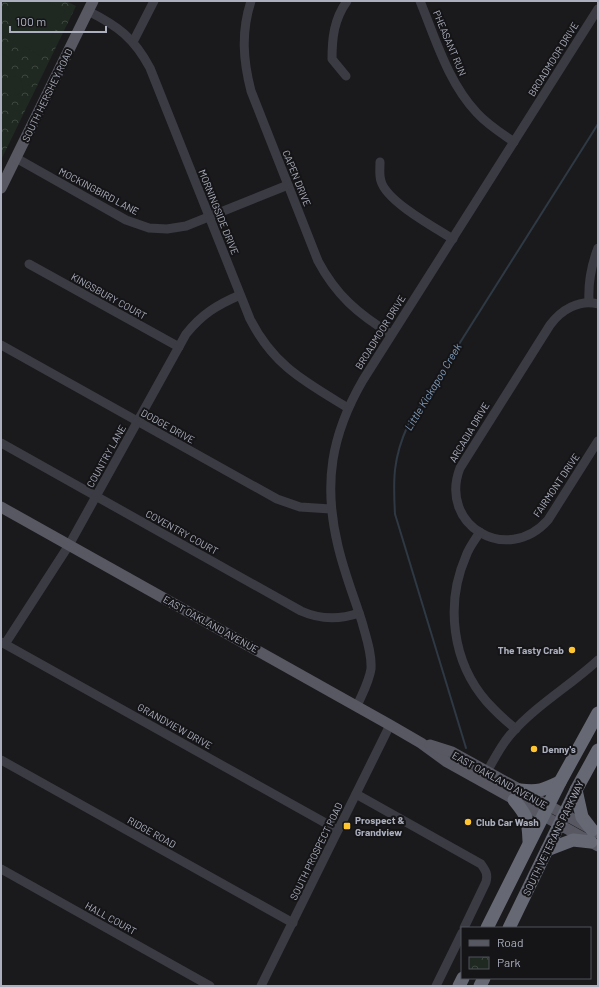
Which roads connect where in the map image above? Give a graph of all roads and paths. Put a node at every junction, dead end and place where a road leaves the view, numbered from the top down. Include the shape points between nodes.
1 (154, 1) edge
2 (251, 1) edge
3 (347, 1) edge
4 (420, 1) edge
5 (90, 6) edge
6 (598, 9) edge
7 (133, 42) junction
8 (346, 76) dead end
9 (514, 142) junction
10 (16, 158) junction
11 (380, 162) dead end
12 (288, 184) junction
13 (1, 188) edge
14 (209, 216) junction
15 (453, 239) junction
16 (598, 248) edge
17 (29, 264) dead end
18 (240, 296) junction
19 (594, 303) edge
20 (391, 334) junction
21 (1, 345) edge
22 (179, 347) junction
23 (348, 408) junction
24 (137, 422) junction
25 (598, 441) edge
26 (1, 444) edge
27 (595, 451) edge
28 (96, 497) junction
29 (1, 506) edge
30 (331, 509) junction
31 (480, 532) junction
32 (69, 545) junction
33 (359, 613) junction
34 (3, 643) edge
35 (598, 660) edge
36 (357, 706) junction
37 (598, 713) edge
38 (390, 725) junction
39 (516, 729) junction
40 (598, 750) edge
41 (1, 760) edge
42 (484, 777) junction
43 (560, 782) junction
44 (576, 790) junction
45 (356, 794) junction
46 (517, 795) junction
47 (546, 811) junction
48 (562, 820) junction
49 (338, 830) junction
50 (595, 838) edge
51 (529, 842) junction
52 (547, 850) junction
53 (1, 869) edge
54 (293, 923) junction
55 (464, 927) edge
56 (487, 927) edge
57 (509, 927) edge
58 (461, 935) edge
59 (210, 986) edge
60 (261, 986) edge
61 (436, 986) edge

1 - 7 street
2 - 12 street, CAPEN DRIVE via 245,26 246,73
3 - 8 street via 332,35 332,59
4 - 9 street, PHEASANT RUN via 458,88 478,114
5 - 7 street, MORNINGSIDE DRIVE
5 - 10 main road, SOUTH HERSHEY ROAD
6 - 9 street, BROADMOOR DRIVE
7 - 14 street, MORNINGSIDE DRIVE via 150,68
9 - 15 street, BROADMOOR DRIVE
10 - 13 main road, SOUTH HERSHEY ROAD
10 - 14 street, MOCKINGBIRD LANE via 140,226 161,229 180,227
11 - 15 street via 381,182 395,200
12 - 14 street, MOCKINGBIRD LANE
12 - 20 street, CAPEN DRIVE via 318,260 331,284 354,309
14 - 18 street, MORNINGSIDE DRIVE
15 - 20 street, BROADMOOR DRIVE
16 - 19 street, ARCADIA DRIVE via 590,274
17 - 22 street, KINGSBURY COURT
18 - 22 street, COUNTRY LANE via 220,304 203,316 194,324
18 - 23 street, MORNINGSIDE DRIVE via 256,331 278,359 299,377
19 - 31 street, ARCADIA DRIVE via 577,305 565,310 551,323 460,468 455,485 457,503 464,518
20 - 23 street, BROADMOOR DRIVE
21 - 24 street, DODGE DRIVE
22 - 24 street, COUNTRY LANE
23 - 30 street, BROADMOOR DRIVE via 333,459
24 - 28 street, COUNTRY LANE
24 - 30 street, DODGE DRIVE via 277,499 300,507
25 - 27 street, FAIRMONT DRIVE
26 - 28 street, COVENTRY COURT
27 - 31 street, FAIRMONT DRIVE via 548,520 534,532 524,537 506,540 495,539
28 - 32 street, COUNTRY LANE
28 - 33 street, COVENTRY COURT via 310,615 330,619
29 - 32 main road, EAST OAKLAND AVENUE
30 - 33 street, BROADMOOR DRIVE via 338,547
31 - 39 street via 469,548 459,574 454,609 455,633 460,655 476,688 494,710
32 - 34 street, COUNTRY LANE
32 - 36 main road, EAST OAKLAND AVENUE
33 - 36 street, BROADMOOR DRIVE via 371,663 367,684
34 - 49 street, GRANDVIEW DRIVE
35 - 39 street via 546,701
36 - 38 main road, EAST OAKLAND AVENUE
37 - 43 highway, SOUTH VETERANS PARKWAY
38 - 42 main road, EAST OAKLAND AVENUE via 422,743 448,762
38 - 45 street, SOUTH PROSPECT ROAD
39 - 42 street
40 - 44 highway, SOUTH VETERANS PARKWAY
41 - 54 street, RIDGE ROAD
42 - 46 main road, EAST OAKLAND AVENUE
43 - 46 highway via 544,789
43 - 47 highway, SOUTH VETERANS PARKWAY
44 - 48 highway, SOUTH VETERANS PARKWAY
44 - 50 highway via 582,817
45 - 49 street, SOUTH PROSPECT ROAD
45 - 55 street via 481,864 486,870 486,882
46 - 47 main road, EAST OAKLAND AVENUE
46 - 51 highway via 526,814
47 - 48 main road, EAST OAKLAND AVENUE
47 - 51 highway, SOUTH VETERANS PARKWAY
48 - 50 main road, EAST OAKLAND AVENUE
48 - 52 highway, SOUTH VETERANS PARKWAY
49 - 54 street, SOUTH PROSPECT ROAD
50 - 52 highway via 573,840
51 - 56 highway, SOUTH VETERANS PARKWAY
52 - 57 highway, SOUTH VETERANS PARKWAY
53 - 59 street, HALL COURT
54 - 60 street, SOUTH PROSPECT ROAD
58 - 61 street

